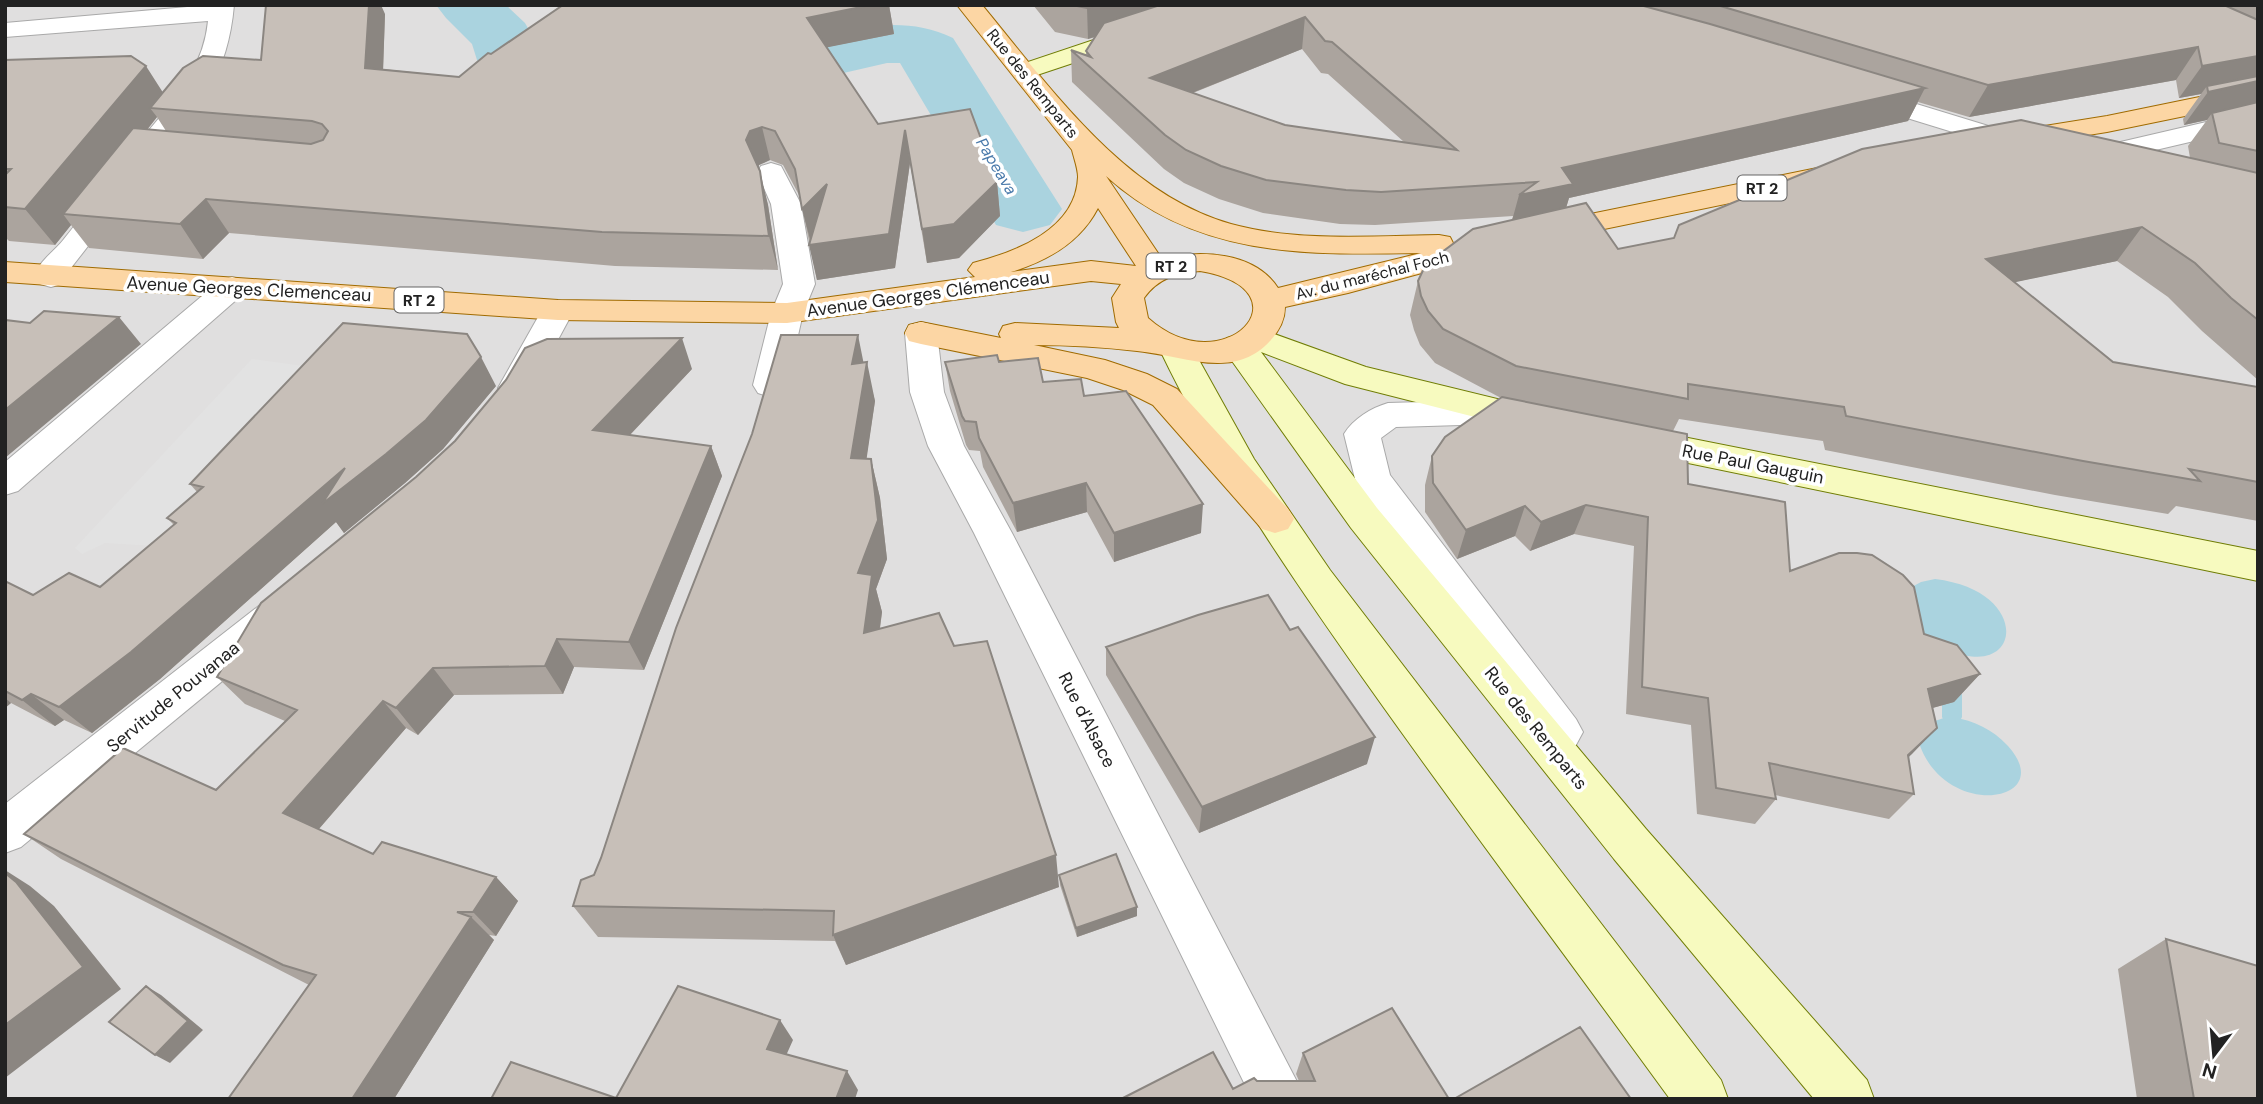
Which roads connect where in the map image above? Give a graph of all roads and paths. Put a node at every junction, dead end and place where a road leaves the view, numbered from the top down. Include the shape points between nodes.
1 (969, 5) edge
2 (1223, 5) edge
3 (221, 9) edge
4 (5, 30) edge
5 (1025, 71) junction
6 (1840, 89) edge
7 (2258, 93) edge
8 (1060, 118) junction
9 (2258, 118) edge
10 (2004, 140) junction
11 (1953, 150) edge
12 (2111, 151) junction
13 (2075, 161) junction
14 (2175, 165) edge
15 (1850, 170) edge
16 (771, 172) dead end
17 (2128, 174) edge
18 (1092, 178) junction
19 (1508, 240) junction
20 (5, 272) edge
21 (1150, 274) junction
22 (51, 277) junction
23 (232, 287) junction
24 (1269, 300) junction
25 (862, 303) junction
26 (558, 310) junction
27 (787, 313) junction
28 (921, 333) junction
29 (1247, 342) junction
30 (1166, 346) junction
31 (1493, 412) junction
32 (494, 418) edge
33 (759, 425) edge
34 (1561, 426) edge
35 (1602, 434) edge
36 (5, 482) edge
37 (1275, 519) junction
38 (2258, 566) edge
39 (299, 594) edge
40 (5, 832) edge
41 (1740, 972) junction
42 (1280, 1099) edge
43 (1702, 1099) edge
44 (1848, 1099) edge

1 - 5 main road, Rue des Remparts
2 - 5 main road
3 - 4 street
3 - 22 street via 219,37 204,76 160,151
5 - 8 main road, Rue des Remparts
6 - 10 street
7 - 10 main road
8 - 18 main road, Rue des Remparts via 1086,149
8 - 19 main road via 1164,207 1227,230 1317,242
9 - 12 street
10 - 11 main road
10 - 13 street
12 - 13 street
12 - 14 street
13 - 17 street
15 - 19 main road, Av. du maréchal Foch / RT 2
16 - 27 street via 786,204 799,284
18 - 21 main road, Rue des Remparts
18 - 25 main road via 1080,214 1058,238 1021,261
19 - 24 main road, Av. du maréchal Foch / RT 2
20 - 22 main road, Avenue Georges Clemenceau / RT 2
21 - 24 main road, RT 2 via 1177,264 1224,265 1245,273
21 - 25 main road, Avenue Georges Clémenceau / RT 2 via 1091,271
21 - 30 main road, RT 2 via 1128,298 1128,310 1132,323
22 - 23 main road, Avenue Georges Clemenceau / RT 2
23 - 26 main road, Avenue Georges Clemenceau / RT 2
23 - 36 street
24 - 29 main road via 1269,320
25 - 27 main road, Avenue Georges Clémenceau / RT 2
26 - 27 main road, Avenue Georges Clemenceau / RT 2
26 - 32 street
27 - 28 main road, Avenue Georges Clémenceau / RT 2
27 - 33 street
28 - 30 main road, Avenue Georges Clémenceau / RT 2 via 1086,335
28 - 37 main road via 1093,368 1165,397
28 - 42 street, Rue d'Alsace via 928,392 946,446
29 - 30 main road, RT 2 via 1209,352
29 - 31 main road
29 - 41 main road, Rue des Remparts via 1364,518
30 - 37 main road
31 - 34 main road
31 - 41 street via 1388,415 1362,434 1373,480
35 - 38 main road, Rue Paul Gauguin
37 - 43 main road via 1425,730
39 - 40 street, Servitude Pouvanaa
41 - 44 main road, Rue des Remparts

